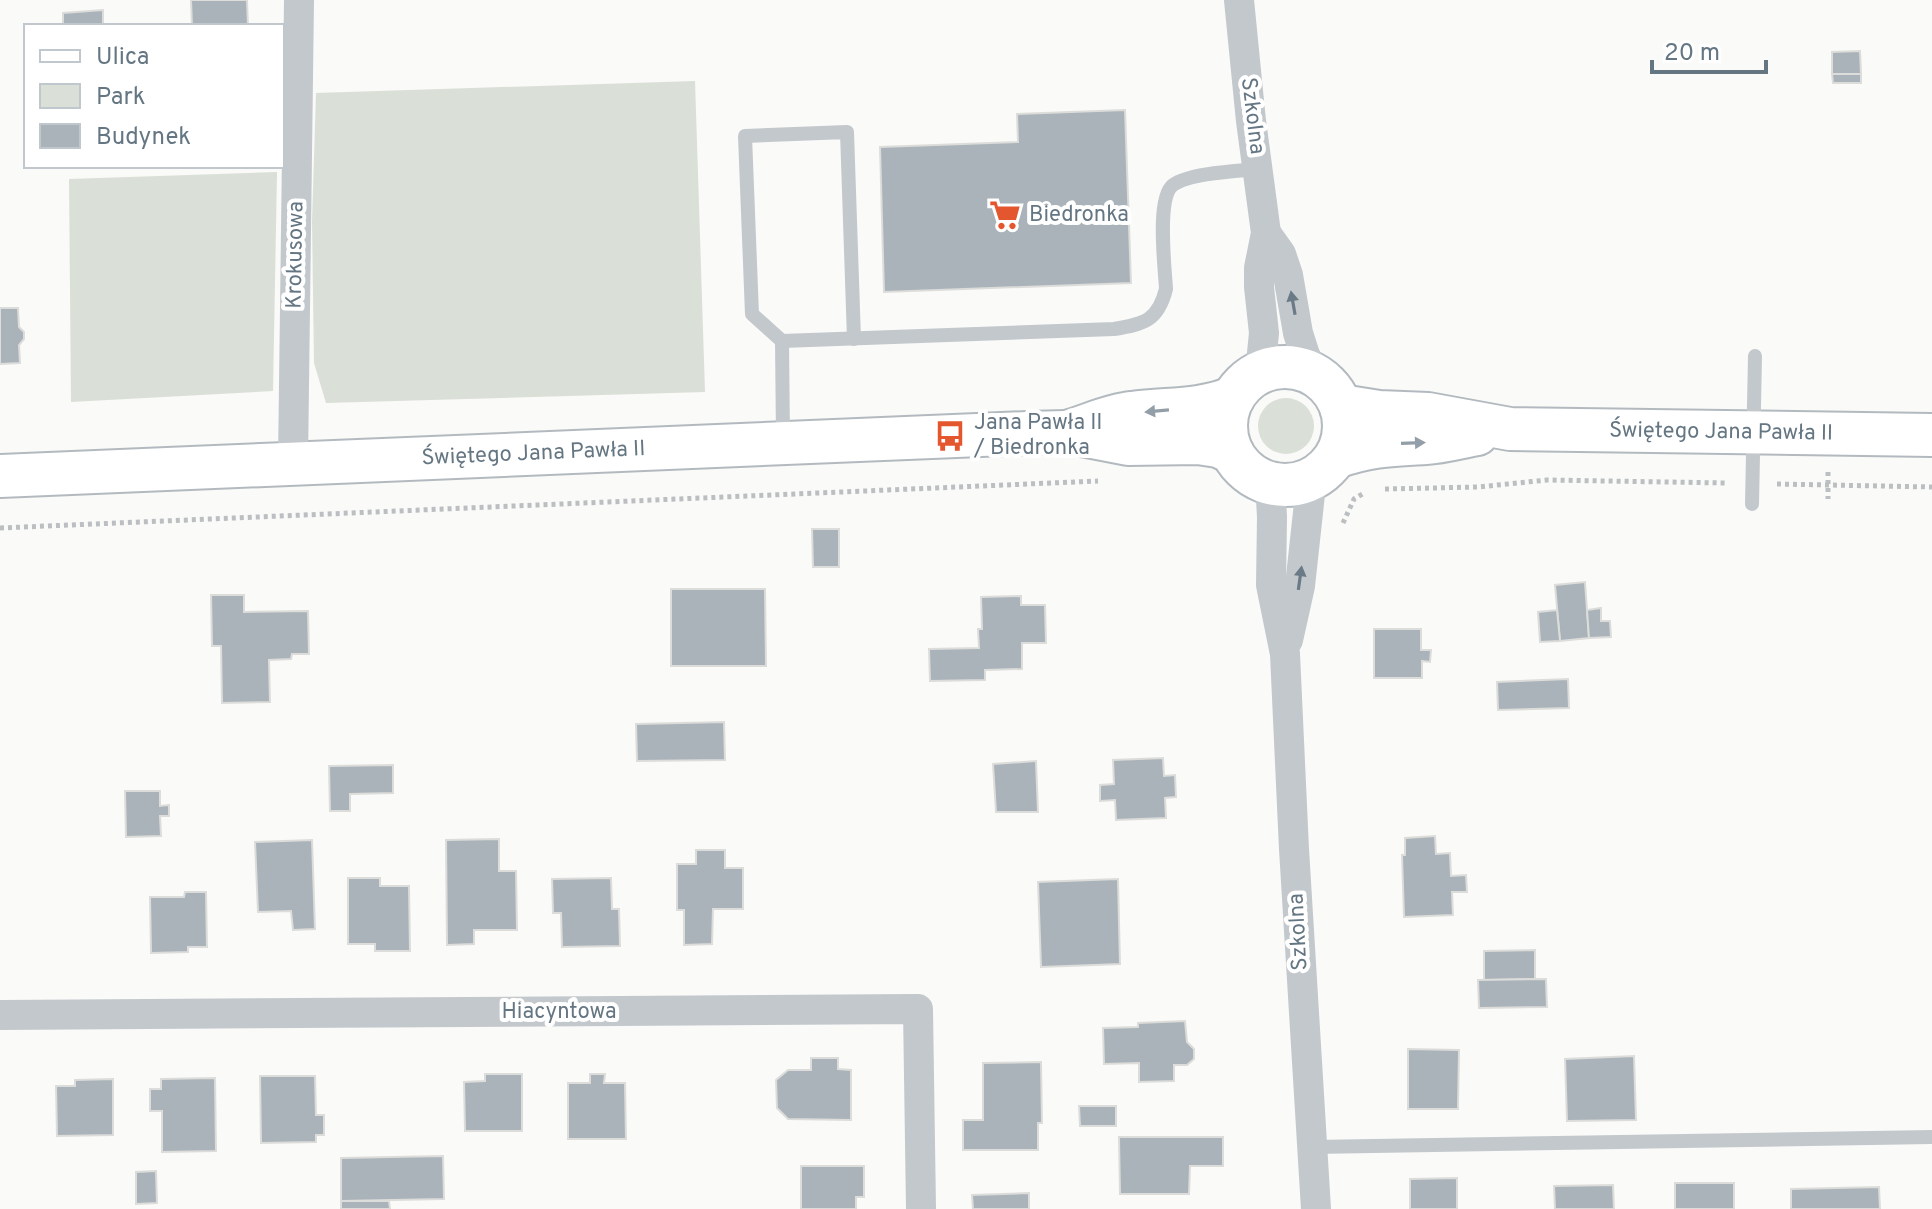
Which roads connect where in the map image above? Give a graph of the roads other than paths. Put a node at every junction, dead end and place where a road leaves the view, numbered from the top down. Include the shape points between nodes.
1 (299, 0) edge
2 (1239, 0) edge
3 (1259, 169) junction
4 (1266, 233) junction
5 (854, 339) junction
6 (782, 341) junction
7 (1755, 356) dead end
8 (1246, 385) junction
9 (1328, 390) junction
10 (1510, 429) junction
11 (1066, 432) junction
12 (1753, 433) junction
13 (1932, 435) edge
14 (783, 443) junction
15 (1232, 452) junction
16 (293, 462) junction
17 (1326, 467) junction
18 (0, 476) edge
19 (1267, 483) junction
20 (1752, 504) dead end
21 (1285, 654) junction
22 (0, 1015) edge
23 (1932, 1137) edge
24 (1312, 1147) junction
25 (921, 1209) edge
26 (1316, 1209) edge

1 - 16 street, Krokusowa
2 - 3 street, Szkolna
3 - 4 street, Szkolna
3 - 5 lane via 1186,179 1167,191 1166,289 1156,314 1137,325
4 - 8 street, Szkolna via 1259,268 1264,333
9 -> 4 street, Szkolna via 1305,355 1288,275
5 - 6 lane
5 - 6 lane via 847,132 745,136 752,314
6 - 14 lane
7 - 12 lane
8 - 9 street via 1278,367 1297,368
8 -> 11 street, Świętego Jana Pawła II via 1214,405 1128,413
8 - 15 street via 1226,416
9 - 10 street, Świętego Jana Pawła II via 1379,412 1428,414
9 - 17 street via 1345,423 1343,441
10 - 12 street, Świętego Jana Pawła II
17 -> 10 street, Świętego Jana Pawła II via 1359,449
11 - 14 street, Świętego Jana Pawła II
11 - 15 street, Świętego Jana Pawła II via 1128,444 1198,443
12 - 13 street, Świętego Jana Pawła II
12 - 20 lane
14 - 16 street, Świętego Jana Pawła II
15 - 19 street via 1252,476
16 - 18 street, Świętego Jana Pawła II
17 - 19 street via 1300,484
21 -> 17 street, Szkolna via 1300,586 1310,494
19 - 21 street, Szkolna via 1271,585
21 - 24 street, Szkolna
22 - 25 street, Hiacyntowa via 918,1009
23 - 24 lane
24 - 26 street, Szkolna

